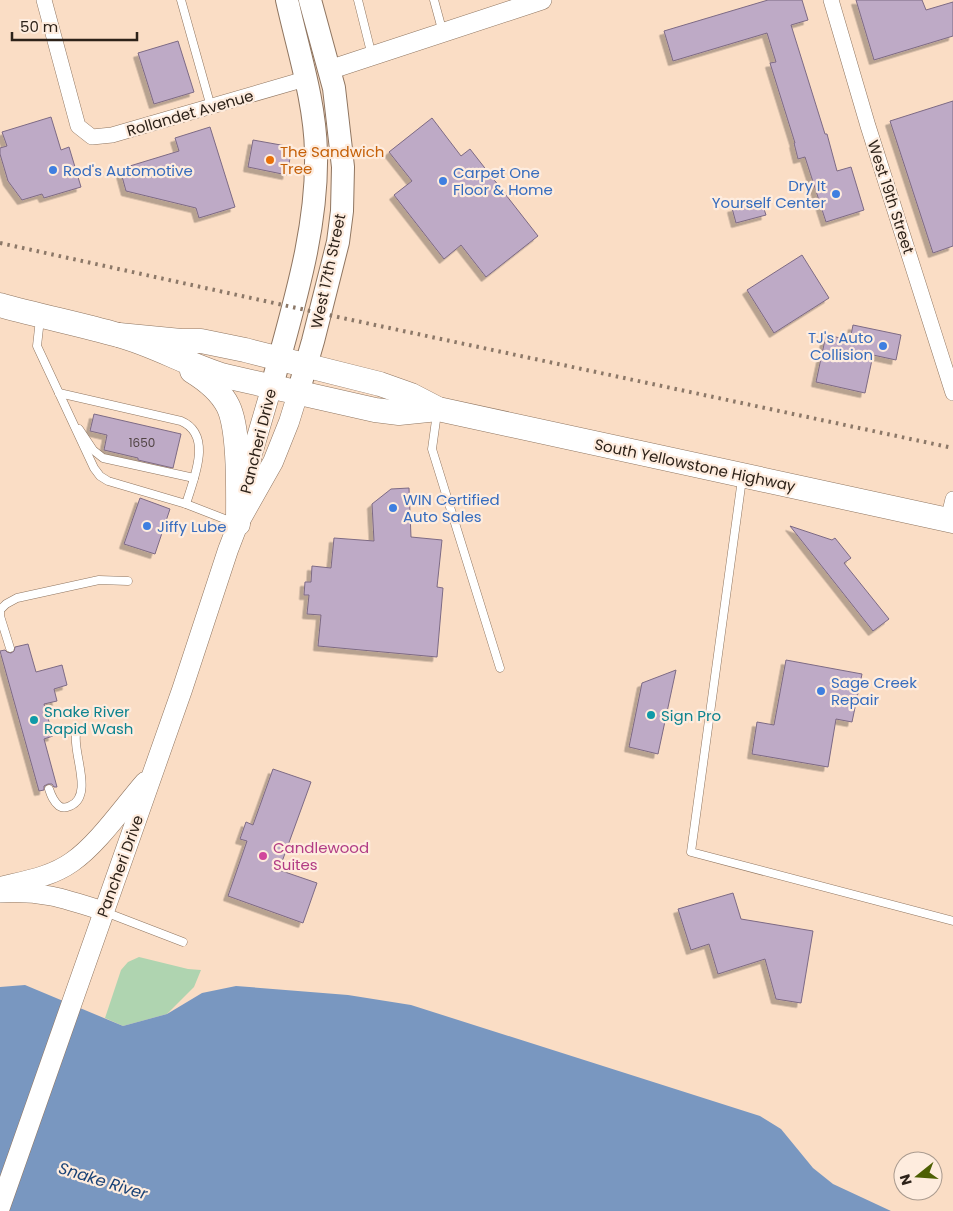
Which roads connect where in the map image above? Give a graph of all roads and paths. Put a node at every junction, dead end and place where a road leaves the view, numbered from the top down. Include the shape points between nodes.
1 (44, 0) edge
2 (182, 0) edge
3 (287, 0) edge
4 (296, 0) edge
5 (310, 0) edge
6 (358, 0) edge
7 (434, 0) edge
8 (542, 0) edge
9 (831, 0) edge
10 (443, 33) junction
11 (372, 56) junction
12 (328, 70) junction
13 (305, 79) junction
14 (211, 107) junction
15 (343, 173) junction
16 (0, 305) edge
17 (40, 317) junction
18 (119, 335) junction
19 (279, 358) junction
20 (306, 365) junction
21 (272, 386) junction
22 (59, 393) junction
23 (298, 393) junction
24 (953, 393) edge
25 (438, 409) junction
26 (70, 418) junction
27 (743, 476) junction
28 (194, 478) junction
29 (186, 504) junction
30 (951, 514) edge
31 (238, 524) junction
32 (128, 581) dead end
33 (10, 648) dead end
34 (500, 668) dead end
35 (76, 736) dead end
36 (153, 773) junction
37 (49, 789) dead end
38 (0, 887) edge
39 (0, 893) edge
40 (103, 912) junction
41 (953, 921) edge
42 (183, 942) dead end
43 (0, 1207) edge

1 - 14 street, Rollandet Avenue via 78,126 92,137 112,135
2 - 14 lane
3 - 13 main road, West 17th Street
4 - 12 main road via 315,63 320,70
5 - 12 main road, West 17th Street
6 - 11 lane
7 - 10 lane
8 - 10 street
9 - 24 street, West 19th Street
10 - 11 street
11 - 12 street
12 - 15 main road, West 17th Street via 334,88
13 - 14 street, Rollandet Avenue
13 - 15 main road via 315,86 322,98 331,148
13 - 19 main road, West 17th Street via 313,112 316,152 312,219
15 - 20 main road, West 17th Street via 338,242
16 - 17 highway, South Yellowstone Highway
17 - 18 highway, South Yellowstone Highway
17 - 22 lane via 36,346
18 - 19 highway, South Yellowstone Highway via 201,341
18 - 21 highway, South Yellowstone Highway via 201,369
18 - 31 highway via 160,352 196,373 215,389 228,406 234,426
19 - 20 highway, South Yellowstone Highway
19 - 21 main road, Pancheri Drive
20 - 23 main road, West 17th Street
20 - 25 highway, South Yellowstone Highway via 380,384
21 - 23 highway, South Yellowstone Highway
21 - 31 main road, Pancheri Drive via 252,454
22 - 26 lane
22 - 28 lane via 188,424 194,431 200,451
23 - 25 highway, South Yellowstone Highway via 399,413
23 - 31 main road, Pancheri Drive via 273,462
25 - 27 highway, South Yellowstone Highway
25 - 34 lane via 432,449
26 - 28 lane via 93,450 103,458
26 - 29 lane via 100,476
27 - 30 highway, South Yellowstone Highway
27 - 41 lane via 691,852
28 - 29 lane
29 - 31 lane
31 - 36 main road, Pancheri Drive
32 - 33 lane via 99,580 17,598 6,604 0,610 0,616
35 - 37 lane via 74,743 82,786 78,800 65,808 60,807 52,799
36 - 38 main road via 72,862 37,879
36 - 40 main road, Pancheri Drive
39 - 40 street via 35,893
40 - 42 lane
40 - 43 main road, Pancheri Drive

